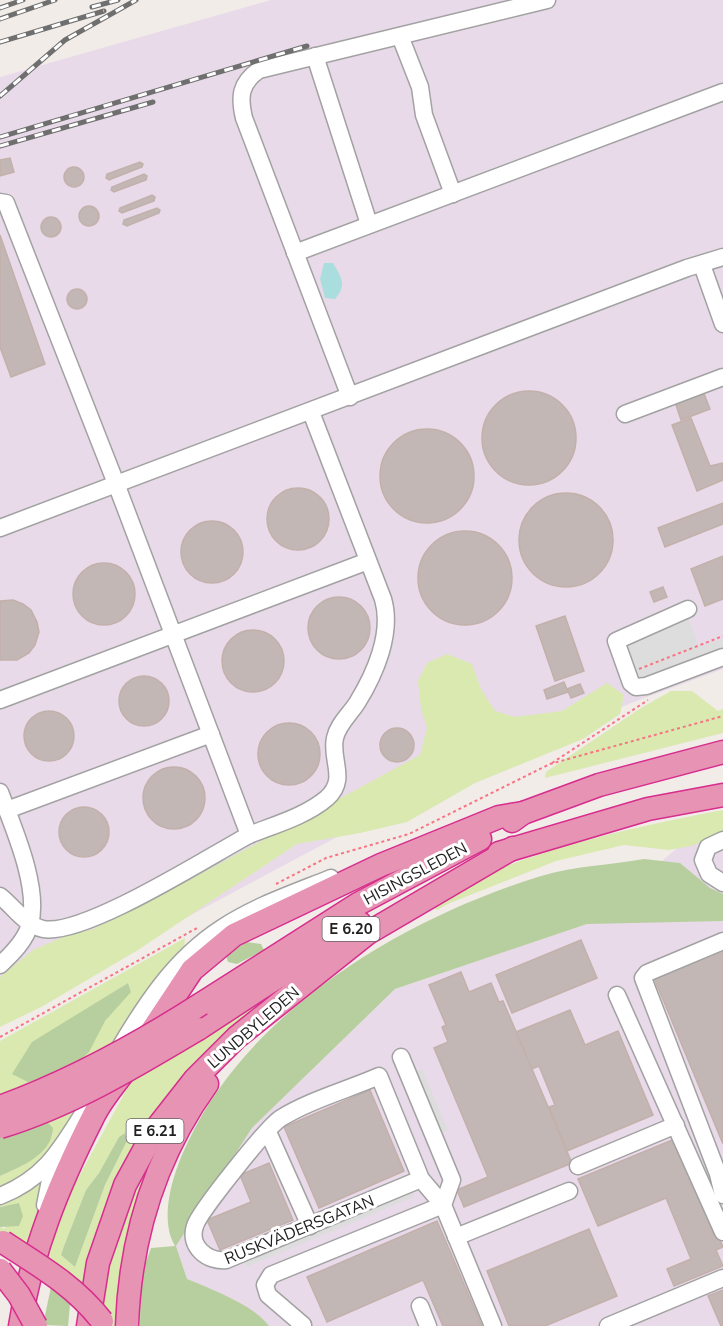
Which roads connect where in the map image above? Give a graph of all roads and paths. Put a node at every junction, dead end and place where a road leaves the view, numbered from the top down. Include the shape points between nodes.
1 (547, 0) edge
2 (400, 36) junction
3 (315, 56) junction
4 (723, 92) edge
5 (453, 194) junction
6 (0, 202) edge
7 (369, 224) junction
8 (295, 254) junction
9 (723, 257) edge
10 (702, 265) junction
11 (723, 324) edge
12 (723, 377) edge
13 (350, 397) junction
14 (311, 412) junction
15 (625, 414) dead end
16 (117, 486) junction
17 (0, 528) edge
18 (368, 561) junction
19 (688, 609) dead end
20 (172, 634) junction
21 (723, 636) edge
22 (723, 657) edge
23 (627, 671) junction
24 (656, 696) dead end
25 (0, 700) edge
26 (211, 734) junction
27 (723, 752) edge
28 (550, 764) dead end
29 (0, 792) edge
30 (723, 795) edge
31 (7, 810) junction
32 (523, 813) junction
33 (249, 835) junction
34 (723, 840) edge
35 (513, 848) junction
36 (381, 865) junction
37 (723, 883) edge
38 (0, 896) edge
39 (30, 924) junction
40 (723, 941) edge
41 (0, 965) edge
42 (617, 995) dead end
43 (266, 1015) junction
44 (401, 1057) dead end
45 (90, 1103) junction
46 (0, 1107) edge
47 (676, 1125) junction
48 (0, 1127) edge
49 (268, 1132) junction
50 (578, 1166) dead end
51 (421, 1179) junction
52 (569, 1191) dead end
53 (0, 1196) edge
54 (723, 1196) edge
55 (443, 1205) junction
56 (310, 1226) junction
57 (723, 1232) edge
58 (456, 1238) junction
59 (1, 1242) edge
60 (0, 1270) edge
61 (723, 1278) edge
62 (26, 1285) junction
63 (0, 1289) edge
64 (420, 1306) dead end
65 (98, 1324) edge
66 (303, 1325) edge
67 (13, 1326) edge
68 (21, 1326) edge
69 (36, 1326) edge
70 (126, 1326) edge
71 (428, 1326) edge
72 (493, 1326) edge
73 (608, 1326) edge

1 - 2 street
2 - 3 street
2 - 5 street
3 - 7 street
3 - 8 street via 259,70 242,88 240,102
4 - 5 street
5 - 7 street
6 - 16 street via 6,203
7 - 8 street
8 - 13 street
9 - 10 street
10 - 11 street
10 - 13 street
12 - 15 street
13 - 14 street
14 - 16 street
14 - 18 street
16 - 17 street
16 - 20 street
18 - 20 street
18 - 33 street via 387,610 386,627 368,682 335,738 337,786 327,798 297,815
19 - 23 street via 616,640
20 - 25 street
20 - 26 street
21 - 23 path
22 - 23 street via 646,686 636,687
24 - 28 path
26 - 31 street
26 - 33 street
27 - 32 highway, HISINGSLEDEN / E 6.20 via 599,784
29 - 31 street
30 - 35 highway, HISINGSLEDEN / E 6.20 via 648,809
31 - 39 street via 32,893
32 - 36 highway via 499,817
32 - 46 highway, HISINGSLEDEN / E 6.20, bridge via 504,827 358,904 142,1041 83,1073
33 - 39 street via 93,920 67,928 44,929
34 - 37 street via 708,847 703,860 709,874
35 - 43 highway, LUNDBYLEDEN / E 6.21 via 368,933
35 - 48 highway, HISINGSLEDEN / E 6.20, bridge via 406,896 198,1029 92,1088
36 - 45 street via 340,874 278,899 230,923 198,945 146,1004
36 - 62 highway via 234,935 192,970 93,1116 44,1227
38 - 39 street
39 - 41 street via 25,937
40 - 54 street via 643,978
42 - 47 street
43 - 65 highway, LUNDBYLEDEN / E 6.21 via 237,1037 190,1086 159,1125 133,1168 102,1245 94,1280
43 - 70 highway via 206,1085 162,1163 136,1243
44 - 55 street via 452,1180
45 - 53 street via 51,1164 26,1184
45 - 62 street via 51,1175
47 - 50 street
47 - 57 street
49 - 51 street, RUSKVÄDERSGATAN via 279,1119 379,1076
49 - 56 street
49 - 56 street, RUSKVÄDERSGATAN via 224,1183 194,1226 198,1248 209,1259 226,1260
51 - 55 street, RUSKVÄDERSGATAN
51 - 56 street, RUSKVÄDERSGATAN
52 - 58 street
55 - 58 street, RUSKVÄDERSGATAN
55 - 66 street, RUSKVÄDERSGATAN via 271,1275 265,1285 268,1295
58 - 72 street, RUSKVÄDERSGATAN
59 - 65 highway, bridge via 81,1295
60 - 69 highway, bridge
61 - 73 street
62 - 67 highway
62 - 68 highway
63 - 68 highway
64 - 71 street

